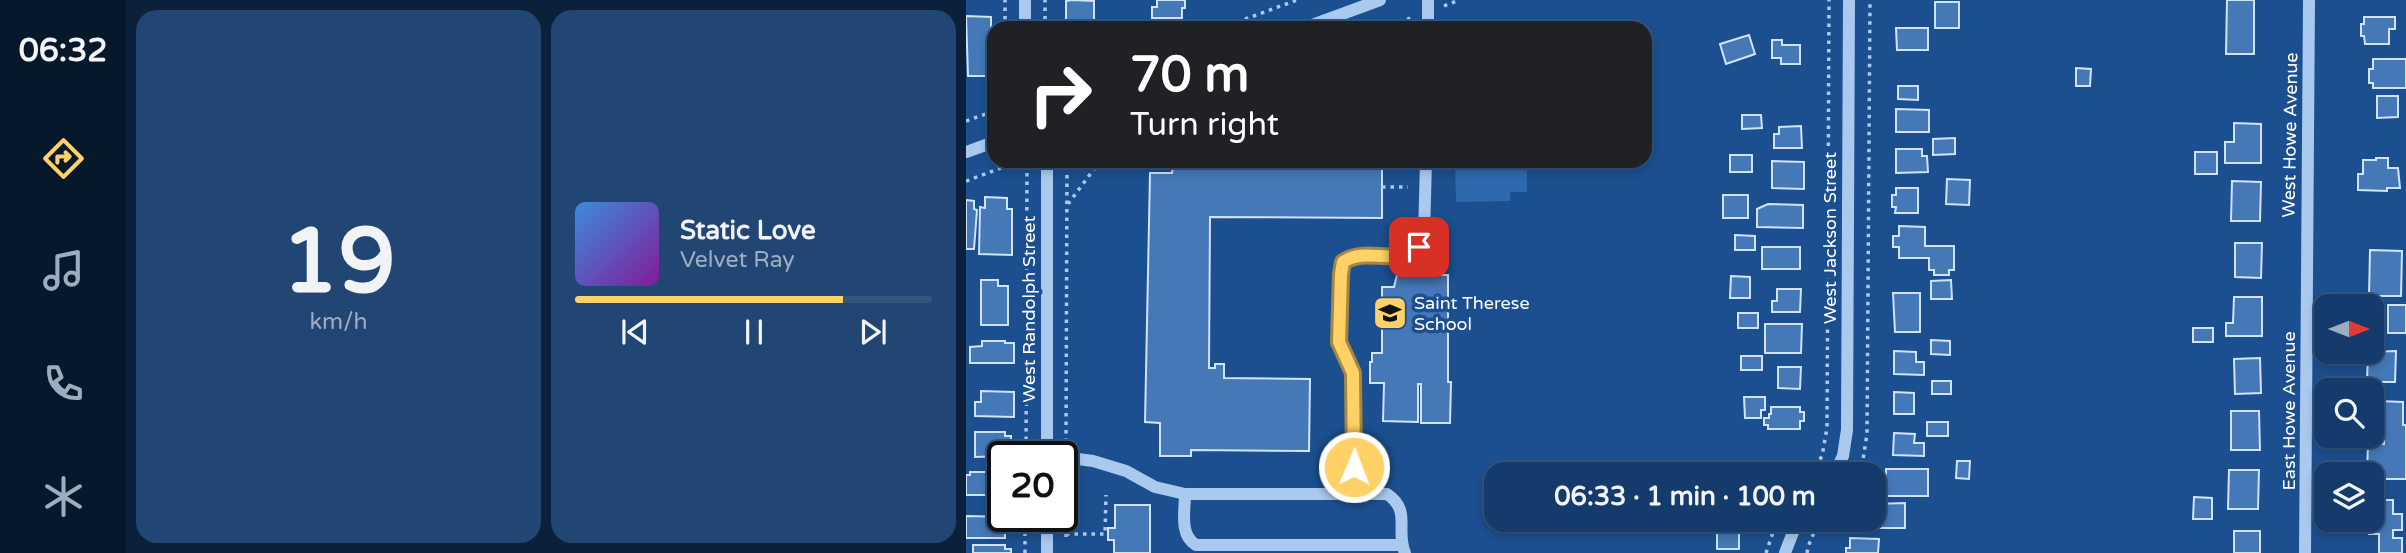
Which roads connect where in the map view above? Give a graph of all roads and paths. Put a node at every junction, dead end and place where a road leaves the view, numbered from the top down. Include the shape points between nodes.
1 (1005, 0) edge
2 (1025, 0) edge
3 (1045, 0) edge
4 (1297, 0) edge
5 (1380, 0) edge
6 (1428, 0) edge
7 (1829, 0) edge
8 (1849, 0) edge
9 (1870, 0) edge
10 (2309, 0) edge
11 (1005, 21) edge
12 (1025, 21) edge
13 (1045, 21) edge
14 (1240, 21) edge
15 (1323, 21) edge
16 (1428, 21) edge
17 (987, 114) edge
18 (966, 121) edge
19 (987, 144) edge
20 (966, 152) edge
21 (1001, 168) edge
22 (1027, 168) edge
23 (1047, 168) edge
24 (1067, 168) edge
25 (1095, 168) edge
26 (1426, 168) edge
27 (966, 181) edge
28 (1382, 187) dead end
29 (1425, 187) junction
30 (1067, 206) junction
31 (2306, 270) joint
32 (1026, 441) edge
33 (1047, 441) edge
34 (1066, 441) edge
35 (1078, 459) edge
36 (1818, 462) edge
37 (1840, 462) edge
38 (1863, 462) edge
39 (1185, 494) junction
40 (1353, 494) junction
41 (1106, 495) dead end
42 (1025, 532) edge
43 (1047, 532) edge
44 (1773, 532) edge
45 (1793, 532) edge
46 (1814, 532) edge
47 (1066, 534) joint
48 (1066, 543) dead end
49 (1403, 549) edge
50 (1025, 553) edge
51 (1047, 553) edge
52 (1766, 553) edge
53 (1785, 553) edge
54 (1807, 553) edge
55 (2305, 553) edge

1 - 11 path
2 - 12 street
3 - 13 path
4 - 14 path
5 - 15 street
6 - 16 street
7 - 36 path via 1827,428
8 - 37 street, West Jackson Street via 1847,430
9 - 38 path via 1867,434
10 - 31 street, West Howe Avenue
17 - 18 path
19 - 20 street
21 - 27 path
22 - 32 path
23 - 33 street, West Randolph Street
24 - 30 path
25 - 30 path
26 - 29 street
28 - 29 path
29 - 40 street via 1424,236 1419,247 1407,256 1352,256 1343,262 1339,342 1355,385
30 - 34 path
31 - 55 street, East Howe Avenue
35 - 39 street
39 - 40 street
39 - 49 street via 1185,534 1196,545
40 - 49 street via 1387,494 1396,501
41 - 47 path via 1105,534
42 - 50 path
43 - 51 street
44 - 52 path
45 - 53 street
46 - 54 path
47 - 48 path

